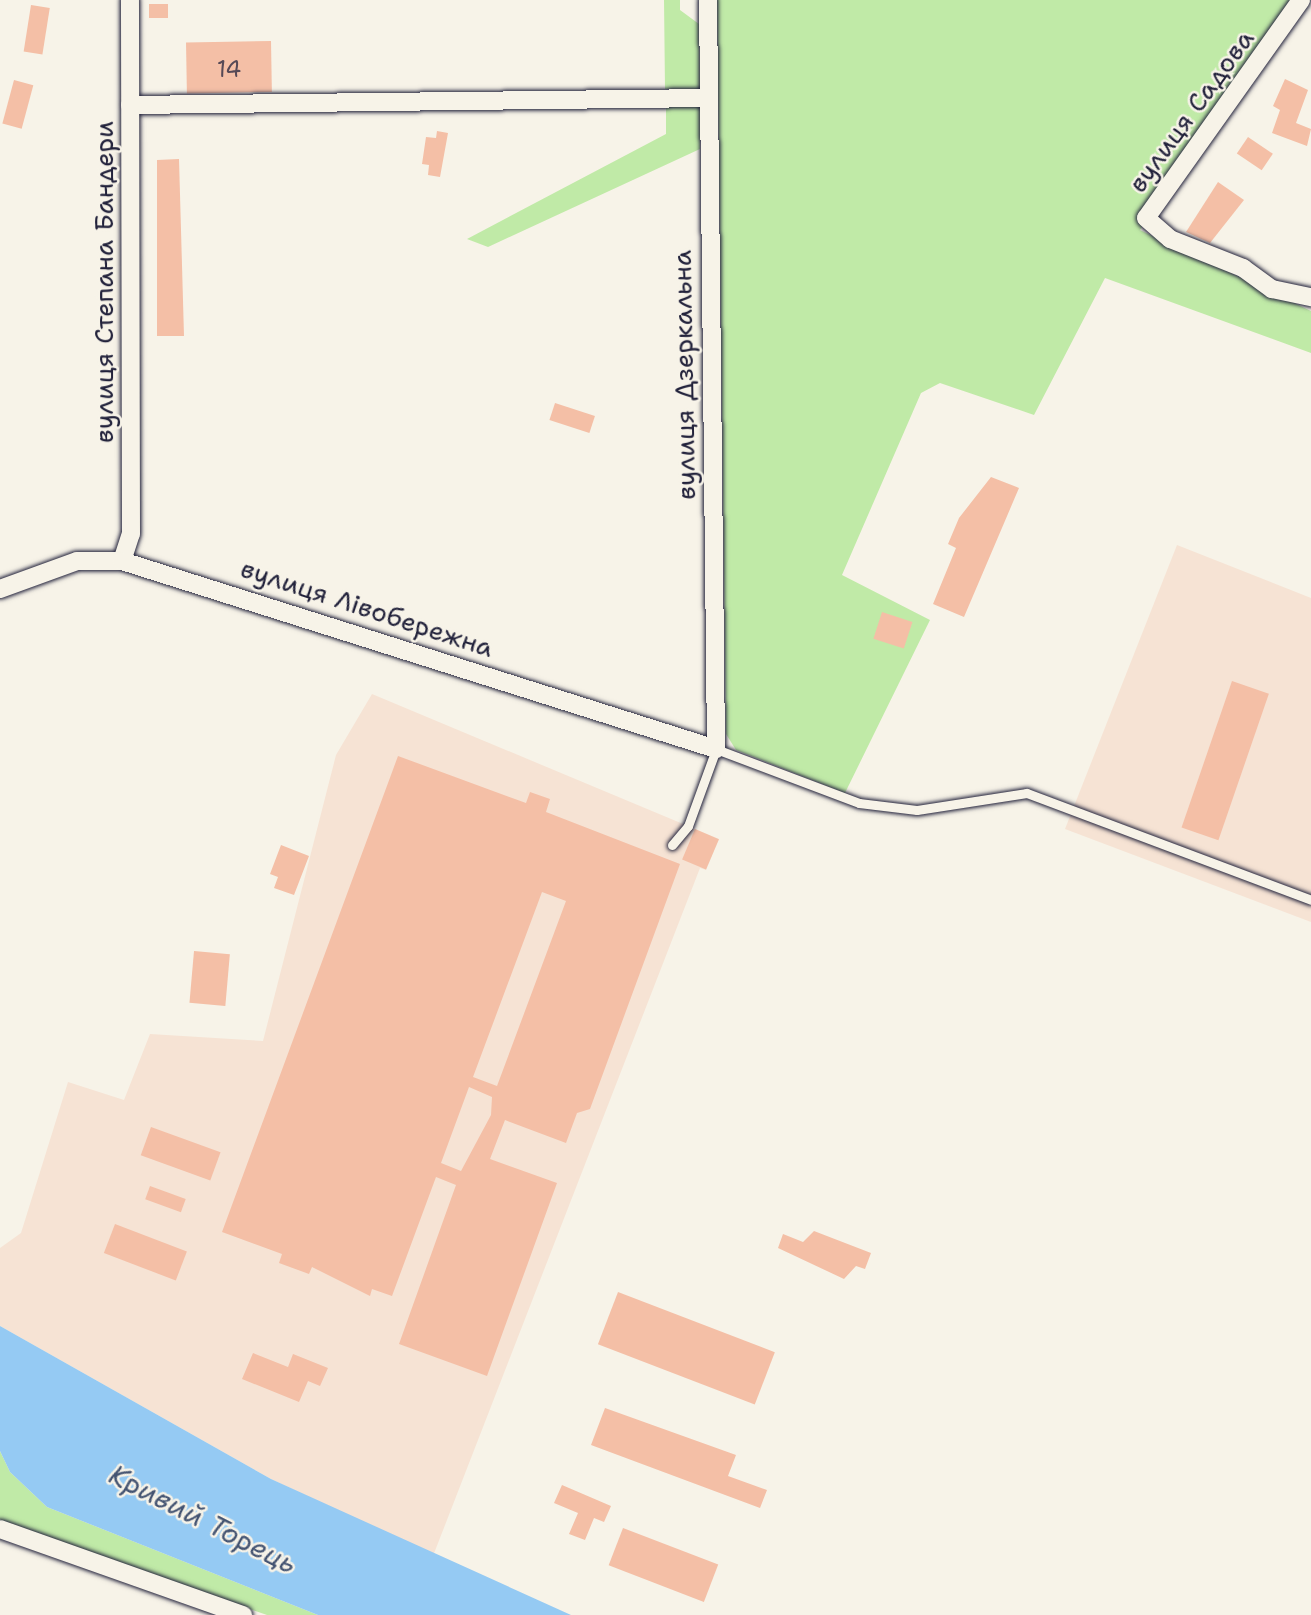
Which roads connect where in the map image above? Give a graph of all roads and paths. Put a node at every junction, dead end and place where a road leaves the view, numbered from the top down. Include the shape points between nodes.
1 (130, 0) edge
2 (708, 0) edge
3 (1301, 0) edge
4 (708, 98) junction
5 (130, 105) junction
6 (1311, 297) edge
7 (122, 561) junction
8 (0, 589) edge
9 (716, 749) junction
10 (672, 845) dead end
11 (1311, 900) edge
12 (0, 1529) edge
13 (243, 1615) edge

1 - 5 street, вулиця Степана Бандери
2 - 4 street, вулиця Дзеркальна
3 - 6 street, вулиця Садова via 1146,218 1170,239 1243,268 1272,289
4 - 5 street
4 - 9 street, вулиця Дзеркальна
5 - 7 street, вулиця Степана Бандери via 131,534
7 - 8 street, вулиця Лівобережна via 77,561
7 - 9 street, вулиця Лівобережна
9 - 10 lane via 688,826
9 - 11 lane via 859,803 917,810 1027,793
12 - 13 street

